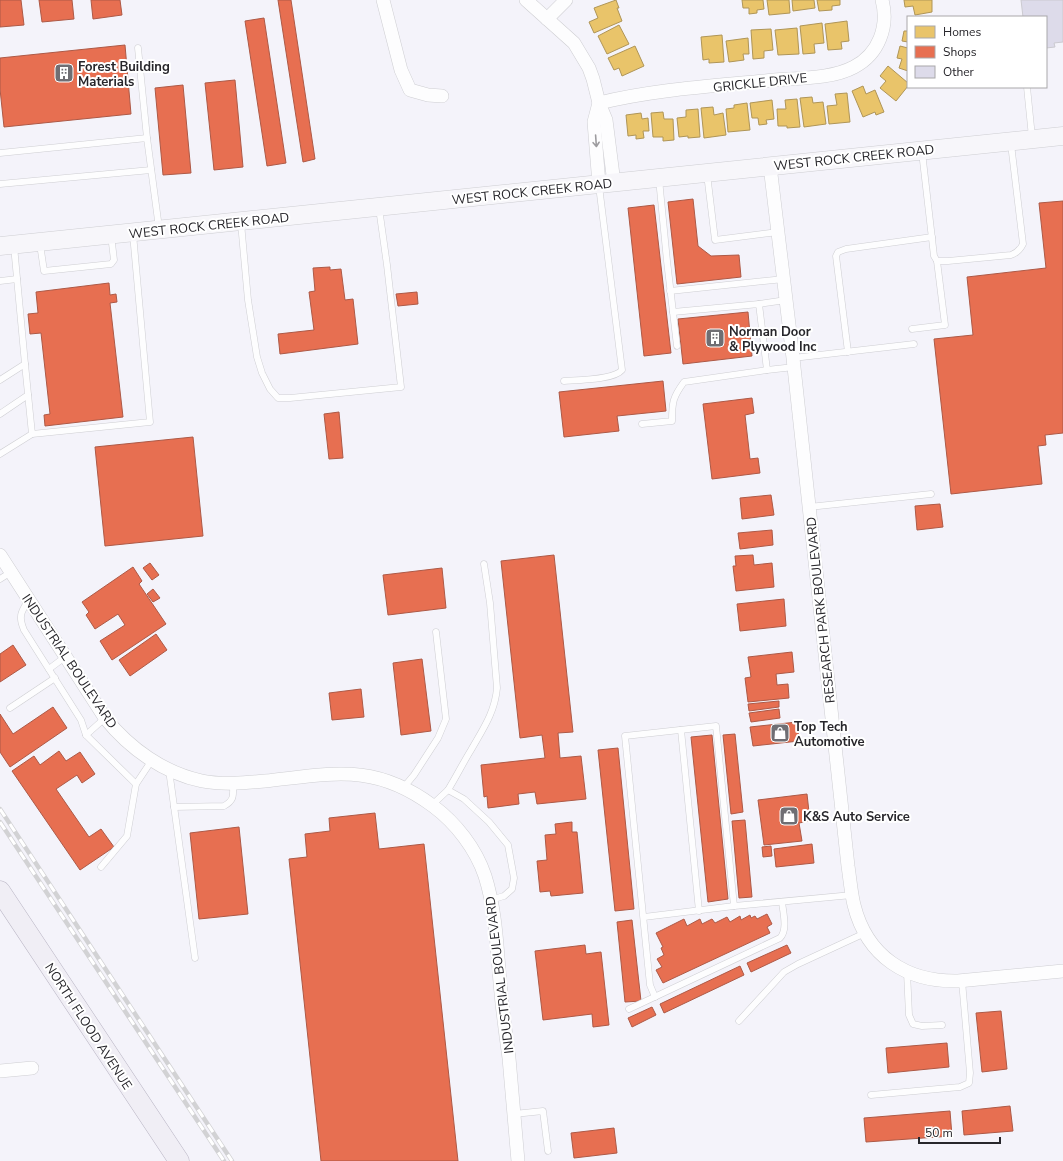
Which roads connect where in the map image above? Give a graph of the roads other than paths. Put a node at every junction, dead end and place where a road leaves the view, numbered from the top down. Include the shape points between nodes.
1 (383, 0) edge
2 (526, 0) edge
3 (566, 0) edge
4 (883, 6) edge
5 (547, 19) junction
6 (138, 48) dead end
7 (1027, 88) edge
8 (442, 96) dead end
9 (599, 102) junction
10 (1063, 136) edge
11 (147, 138) junction
12 (1032, 139) junction
13 (1011, 141) junction
14 (922, 150) junction
15 (0, 153) edge
16 (770, 166) junction
17 (152, 170) junction
18 (707, 173) junction
19 (659, 178) junction
20 (606, 183) junction
21 (0, 184) edge
22 (379, 207) junction
23 (240, 221) junction
24 (160, 230) junction
25 (132, 232) junction
26 (778, 232) junction
27 (111, 235) junction
28 (932, 237) junction
29 (39, 242) junction
30 (7, 246) edge
31 (937, 260) junction
32 (17, 279) junction
33 (784, 279) junction
34 (0, 280) edge
35 (670, 291) junction
36 (786, 300) junction
37 (759, 304) junction
38 (673, 312) junction
39 (912, 329) dead end
40 (914, 344) dead end
41 (677, 346) dead end
42 (848, 352) junction
43 (793, 362) junction
44 (25, 364) junction
45 (767, 370) junction
46 (0, 380) edge
47 (564, 381) dead end
48 (28, 395) junction
49 (0, 414) edge
50 (642, 424) dead end
51 (32, 434) junction
52 (0, 454) edge
53 (931, 494) dead end
54 (809, 508) junction
55 (0, 555) edge
56 (484, 564) dead end
57 (5, 575) edge
58 (29, 599) junction
59 (436, 632) dead end
60 (65, 657) junction
61 (49, 669) junction
62 (55, 678) junction
63 (10, 708) dead end
64 (106, 718) junction
65 (681, 730) junction
66 (86, 735) junction
67 (152, 760) junction
68 (169, 770) junction
69 (233, 783) junction
70 (136, 784) junction
71 (404, 788) junction
72 (448, 790) junction
73 (432, 805) junction
74 (174, 807) junction
75 (101, 867) dead end
76 (0, 891) edge
77 (852, 895) junction
78 (490, 900) junction
79 (782, 902) junction
80 (734, 906) junction
81 (699, 910) junction
82 (644, 917) junction
83 (865, 933) junction
84 (195, 958) dead end
85 (1063, 971) edge
86 (907, 972) junction
87 (962, 981) junction
88 (655, 997) junction
89 (629, 1010) dead end
90 (739, 1021) dead end
91 (942, 1025) dead end
92 (32, 1068) dead end
93 (0, 1071) edge
94 (871, 1096) dead end
95 (514, 1114) junction
96 (548, 1151) dead end
97 (178, 1161) edge
98 (518, 1161) edge

1 - 8 street via 401,70 410,90
2 - 5 street
3 - 5 street
4 - 9 street, GRICKLE DRIVE via 882,36 872,54 847,71 656,92
5 - 9 street via 574,43 584,58
6 - 11 lane
7 - 12 lane
9 - 20 street via 606,120
10 - 12 main road, WEST ROCK CREEK ROAD
11 - 15 lane
11 - 17 lane
12 - 13 main road, WEST ROCK CREEK ROAD
13 - 14 main road, WEST ROCK CREEK ROAD
13 - 31 lane via 1023,244 1021,249 1011,255
14 - 16 main road, WEST ROCK CREEK ROAD
14 - 28 lane
16 - 18 main road, WEST ROCK CREEK ROAD
16 - 26 street, RESEARCH PARK BOULEVARD
17 - 21 lane
17 - 24 lane
18 - 19 main road, WEST ROCK CREEK ROAD
18 - 26 lane via 715,240
19 - 20 main road, WEST ROCK CREEK ROAD
19 - 35 lane
20 - 22 main road, WEST ROCK CREEK ROAD
20 - 47 lane via 622,370 619,374 610,376
22 - 23 main road, WEST ROCK CREEK ROAD
22 - 23 lane via 401,387 321,396 278,398 262,373 248,300
23 - 24 main road, WEST ROCK CREEK ROAD
24 - 25 main road, WEST ROCK CREEK ROAD
25 - 27 main road, WEST ROCK CREEK ROAD
25 - 51 lane via 150,422
26 - 33 street, RESEARCH PARK BOULEVARD
27 - 29 main road, WEST ROCK CREEK ROAD
27 - 29 lane via 113,264 44,271
28 - 31 lane via 934,256
28 - 42 lane via 838,252 836,256
29 - 30 main road, WEST ROCK CREEK ROAD
30 - 32 lane
31 - 39 lane via 945,325
32 - 34 lane
32 - 44 lane
33 - 35 lane
33 - 36 street, RESEARCH PARK BOULEVARD
35 - 38 lane
36 - 37 lane
36 - 43 street, RESEARCH PARK BOULEVARD
37 - 38 lane
37 - 45 lane
38 - 41 lane
40 - 42 lane
42 - 43 lane
43 - 45 lane
43 - 54 street, RESEARCH PARK BOULEVARD
44 - 46 lane
44 - 48 lane
45 - 50 lane via 684,382 672,403 672,421
48 - 49 lane
48 - 51 lane
51 - 52 lane
53 - 54 lane
54 - 77 street, RESEARCH PARK BOULEVARD
55 - 57 street, INDUSTRIAL BOULEVARD
56 - 72 lane via 490,603 496,702 484,730
57 - 58 street, INDUSTRIAL BOULEVARD
58 - 60 street, INDUSTRIAL BOULEVARD
58 - 61 lane via 21,612 20,620
59 - 71 lane via 446,720 438,738
60 - 61 lane
60 - 64 street, INDUSTRIAL BOULEVARD
61 - 62 lane
62 - 63 lane
62 - 66 lane via 81,720
64 - 66 lane
64 - 67 street, INDUSTRIAL BOULEVARD via 122,738
65 - 80 lane via 716,726
65 - 81 lane
65 - 82 lane via 625,736
66 - 70 lane
67 - 68 street, INDUSTRIAL BOULEVARD
67 - 70 lane
68 - 69 street, INDUSTRIAL BOULEVARD via 202,781
68 - 74 lane
69 - 71 street, INDUSTRIAL BOULEVARD via 321,774 353,774 377,778
69 - 74 lane via 233,797 230,803 224,806
70 - 75 lane via 127,836
71 - 73 street, INDUSTRIAL BOULEVARD
72 - 73 lane
72 - 78 lane via 464,799 490,822 508,845 514,878 512,889 504,896
73 - 78 street, INDUSTRIAL BOULEVARD via 453,824 471,848 484,874
74 - 84 lane
76 - 97 main road, NORTH FLOOD AVENUE
77 - 79 lane
77 - 83 street, RESEARCH PARK BOULEVARD
78 - 95 street, INDUSTRIAL BOULEVARD
79 - 80 lane
79 - 88 lane via 784,933 780,938
80 - 81 lane
81 - 82 lane
82 - 88 lane via 650,985
83 - 86 street, RESEARCH PARK BOULEVARD via 876,950
83 - 90 lane via 784,972
85 - 87 street, RESEARCH PARK BOULEVARD
86 - 87 street, RESEARCH PARK BOULEVARD via 932,980
86 - 91 lane via 909,1015 913,1024
87 - 94 lane via 969,1083 960,1088
88 - 89 lane
92 - 93 street
95 - 96 lane via 544,1111
95 - 98 street, INDUSTRIAL BOULEVARD

